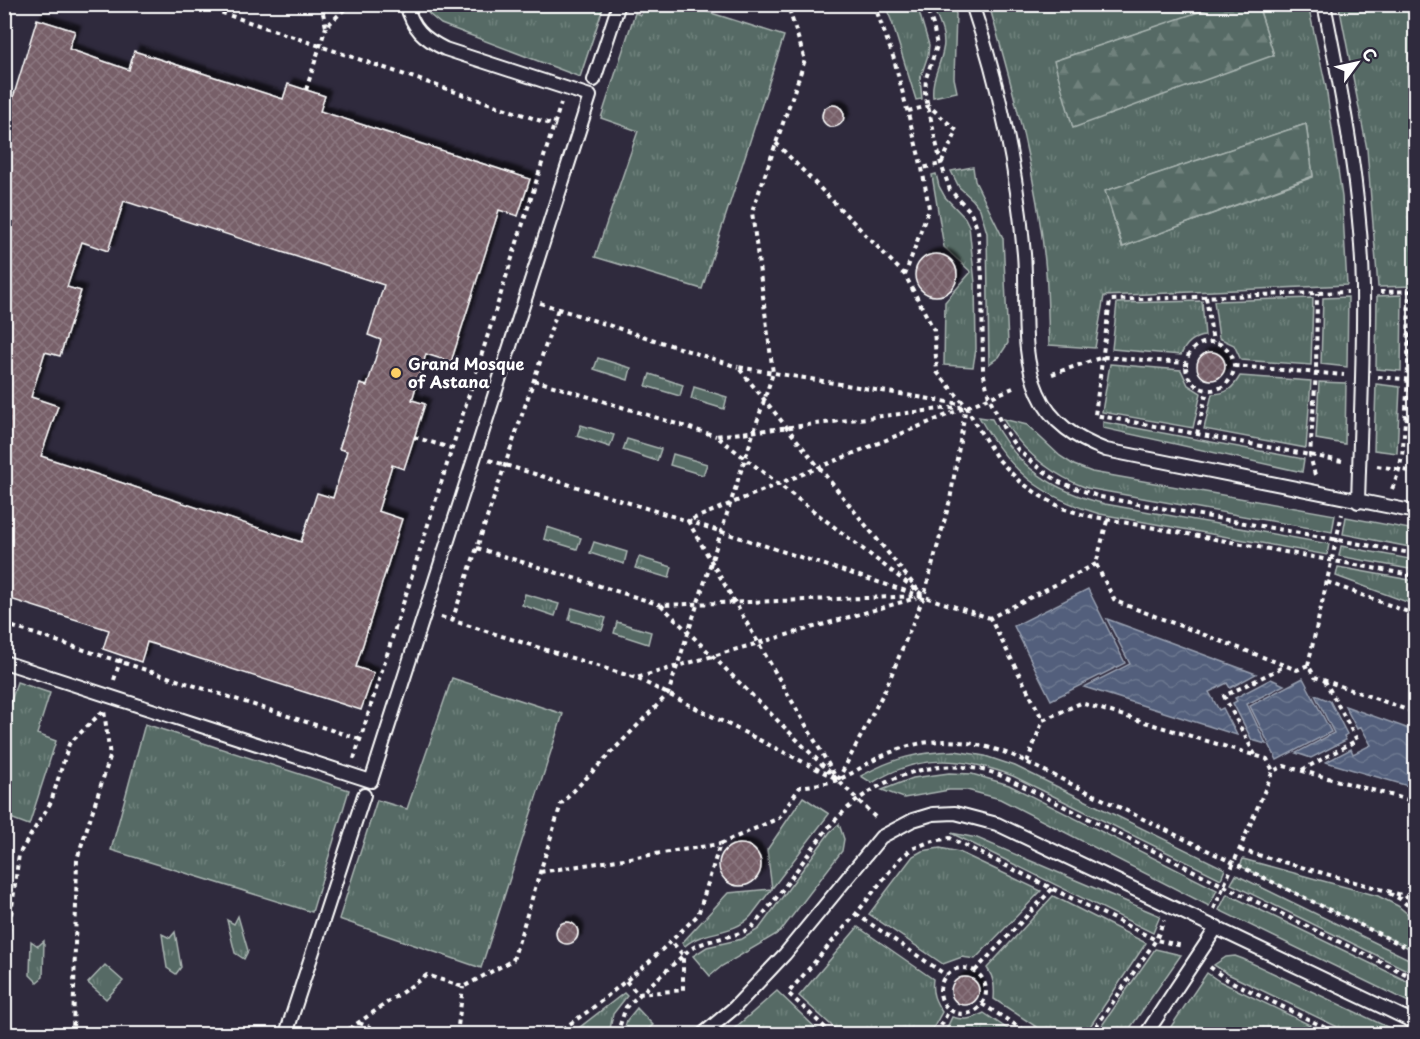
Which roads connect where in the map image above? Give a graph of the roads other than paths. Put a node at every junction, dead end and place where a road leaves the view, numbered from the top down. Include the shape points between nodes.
1 (406, 4) edge
2 (619, 4) edge
3 (972, 4) edge
4 (1324, 4) edge
5 (594, 80) dead end
6 (1358, 502) junction
7 (1416, 512) edge
8 (4, 662) edge
9 (364, 795) dead end
10 (1216, 927) junction
11 (1416, 1023) edge
12 (286, 1035) edge
13 (704, 1035) edge
14 (1146, 1035) edge

1 - 8 lane via 418,32 432,43 590,96 371,781
2 - 5 lane
3 - 6 lane via 1010,153 1024,255 1027,350 1031,374 1048,412 1083,441 1106,450
4 - 6 lane via 1343,96 1358,205 1363,287
6 - 7 lane
9 - 12 lane
10 - 11 lane
10 - 13 lane via 997,824 955,813 933,814 881,837 785,954
10 - 14 lane

